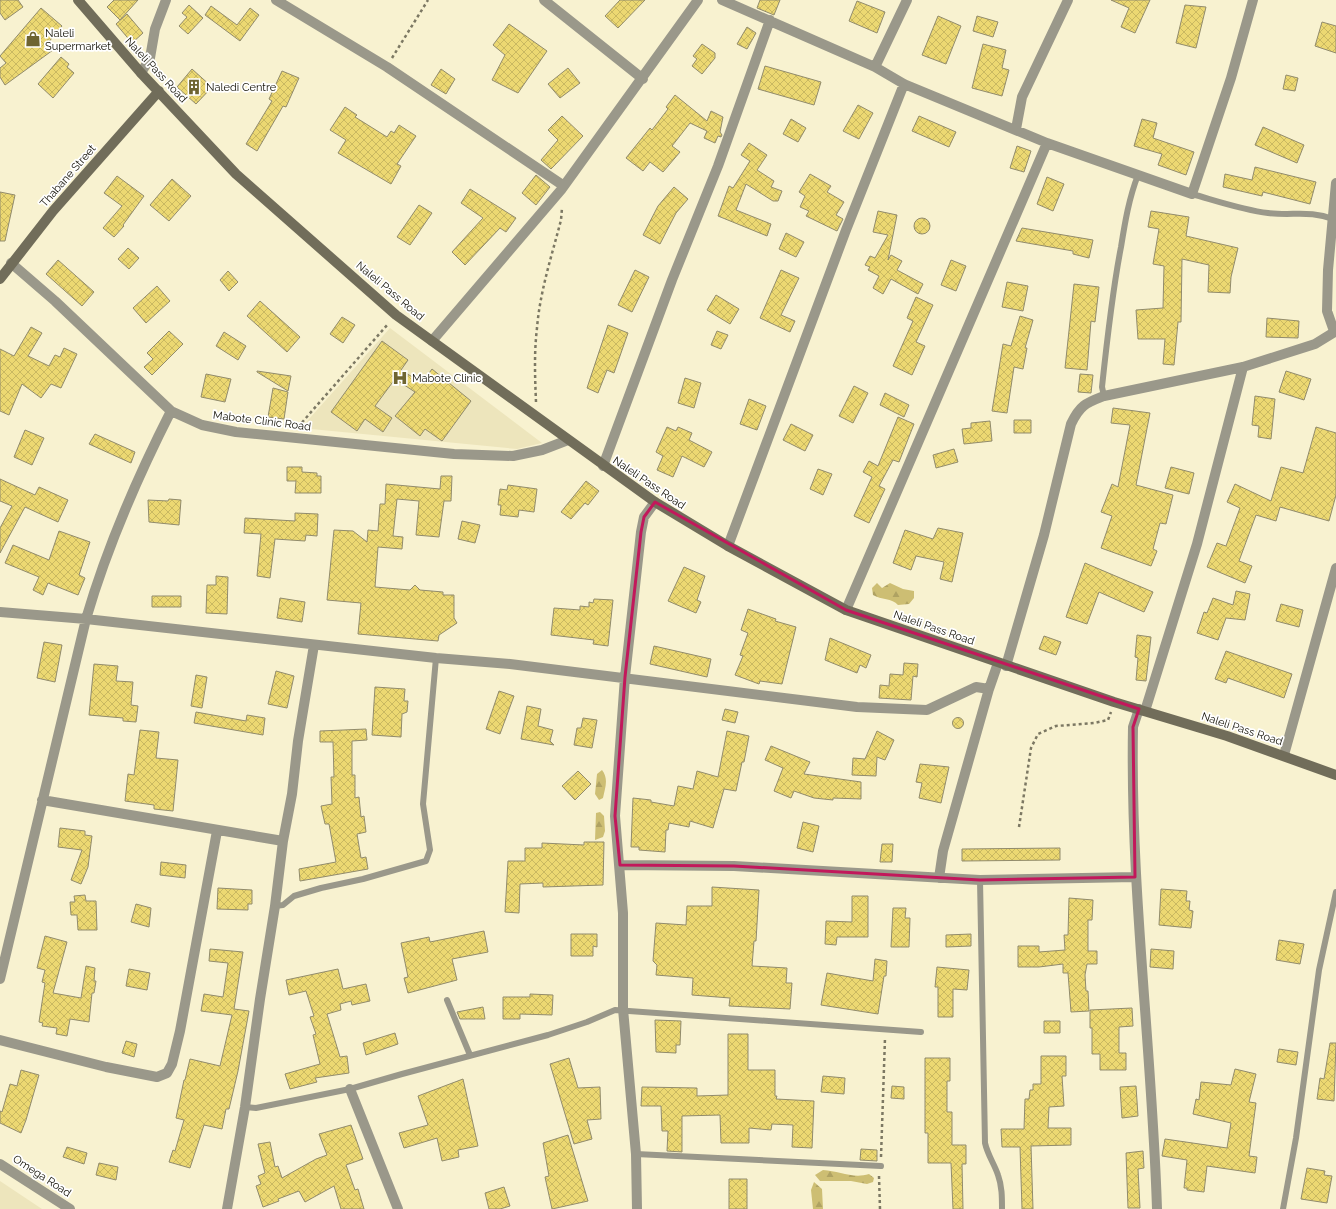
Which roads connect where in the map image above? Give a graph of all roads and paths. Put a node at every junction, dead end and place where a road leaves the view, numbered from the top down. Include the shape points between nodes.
1 (78, 0) edge
2 (166, 0) edge
3 (276, 0) edge
4 (428, 0) edge
5 (544, 0) edge
6 (698, 0) edge
7 (722, 0) edge
8 (907, 0) edge
9 (1068, 0) edge
10 (1253, 0) edge
11 (770, 20) junction
12 (387, 67) junction
13 (875, 67) junction
14 (141, 73) junction
15 (643, 79) junction
16 (904, 84) junction
17 (159, 91) junction
18 (1016, 129) junction
19 (1047, 143) junction
20 (1138, 175) junction
21 (1336, 183) edge
22 (564, 186) junction
23 (1192, 194) junction
24 (562, 206) dead end
25 (1333, 219) junction
26 (12, 263) junction
27 (1, 274) edge
28 (396, 315) junction
29 (1335, 331) edge
30 (432, 341) junction
31 (1243, 367) junction
32 (1104, 396) junction
33 (171, 411) junction
34 (537, 418) junction
35 (289, 438) junction
36 (568, 440) junction
37 (603, 466) junction
38 (655, 502) junction
39 (728, 546) junction
40 (1336, 568) edge
41 (846, 610) junction
42 (0, 612) edge
43 (86, 619) junction
44 (314, 645) junction
45 (436, 658) junction
46 (1002, 664) junction
47 (625, 677) junction
48 (989, 689) junction
49 (1114, 702) junction
50 (1142, 710) junction
51 (1284, 755) junction
52 (1336, 775) edge
53 (42, 800) junction
54 (1019, 827) dead end
55 (217, 831) junction
56 (282, 841) junction
57 (620, 865) junction
58 (1135, 877) junction
59 (939, 878) junction
60 (980, 880) junction
61 (1336, 892) edge
62 (275, 906) junction
63 (0, 979) edge
64 (447, 1000) dead end
65 (623, 1009) junction
66 (885, 1029) junction
67 (921, 1032) dead end
68 (0, 1040) edge
69 (470, 1055) junction
70 (350, 1089) junction
71 (245, 1107) junction
72 (636, 1154) junction
73 (0, 1164) edge
74 (881, 1166) junction
75 (70, 1209) edge
76 (227, 1209) edge
77 (398, 1209) edge
78 (637, 1209) edge
79 (880, 1209) edge
80 (1002, 1209) edge
81 (1157, 1209) edge
82 (1283, 1209) edge

1 - 14 main road, Naleli Pass Road
2 - 14 street via 155,29 150,58
3 - 12 street
4 - 12 path
5 - 15 street
6 - 15 street
7 - 11 street
8 - 13 street
9 - 18 street via 1022,97
10 - 23 street via 1231,78
11 - 13 street
11 - 37 street via 718,166 672,280
12 - 22 street
13 - 16 street
14 - 17 main road, Naleli Pass Road
15 - 22 street
16 - 18 street
16 - 39 street via 846,230
17 - 26 main road, Thabane Street via 53,211
17 - 28 main road, Naleli Pass Road via 236,174
18 - 19 street
19 - 20 street
19 - 41 street
20 - 23 street
20 - 32 lane via 1130,196 1115,279 1102,387
21 - 25 street
22 - 30 street
23 - 25 lane via 1256,211 1277,214 1310,213
24 - 34 path via 561,220 543,288 537,327
25 - 29 street via 1327,311
26 - 27 main road, Thabane Street
26 - 33 street, Mabote Clinic Road
28 - 30 main road, Naleli Pass Road
28 - 35 path
29 - 31 street via 1315,344
30 - 34 main road, Naleli Pass Road
31 - 32 street
31 - 50 street via 1196,544
32 - 46 street via 1084,404 1071,424 1044,535
33 - 35 street, Mabote Clinic Road via 202,425
33 - 43 street via 130,498 98,576
34 - 36 main road, Naleli Pass Road
35 - 36 street, Mabote Clinic Road via 454,454 513,456 542,450
36 - 37 main road, Naleli Pass Road
37 - 38 main road, Naleli Pass Road
38 - 39 main road, Naleli Pass Road
38 - 47 street via 644,516 641,532
39 - 41 main road, Naleli Pass Road
40 - 51 street
41 - 46 main road, Naleli Pass Road
42 - 43 street
43 - 44 street
43 - 53 street
44 - 45 street
44 - 56 street via 292,794
45 - 47 street
45 - 62 lane via 423,804 430,850 426,861 314,890 294,896 283,905
46 - 48 street
46 - 49 main road, Naleli Pass Road
47 - 48 street via 894,710 928,710 976,687
47 - 57 street via 615,816
48 - 59 street via 943,851
49 - 50 main road, Naleli Pass Road
49 - 54 path via 1108,720 1056,726 1038,734 1031,748
50 - 51 main road, Naleli Pass Road
50 - 58 street via 1133,726
51 - 52 main road, Naleli Pass Road
53 - 55 street
53 - 63 street
55 - 56 street
55 - 68 street via 180,1031 172,1064 167,1073 156,1077
56 - 62 street
57 - 59 street via 734,866
57 - 65 street
58 - 60 street
58 - 81 street
59 - 60 street
60 - 80 lane via 985,1143 987,1155 998,1174
61 - 82 lane via 1319,970 1296,1138
62 - 71 street
64 - 69 lane
65 - 66 lane
65 - 69 lane via 548,1036
65 - 72 street
66 - 67 lane
66 - 74 path
69 - 70 lane
70 - 71 lane via 256,1108
70 - 77 street
71 - 76 street
72 - 74 lane
72 - 78 street
73 - 75 street, Omega Road
74 - 79 path via 878,1175

